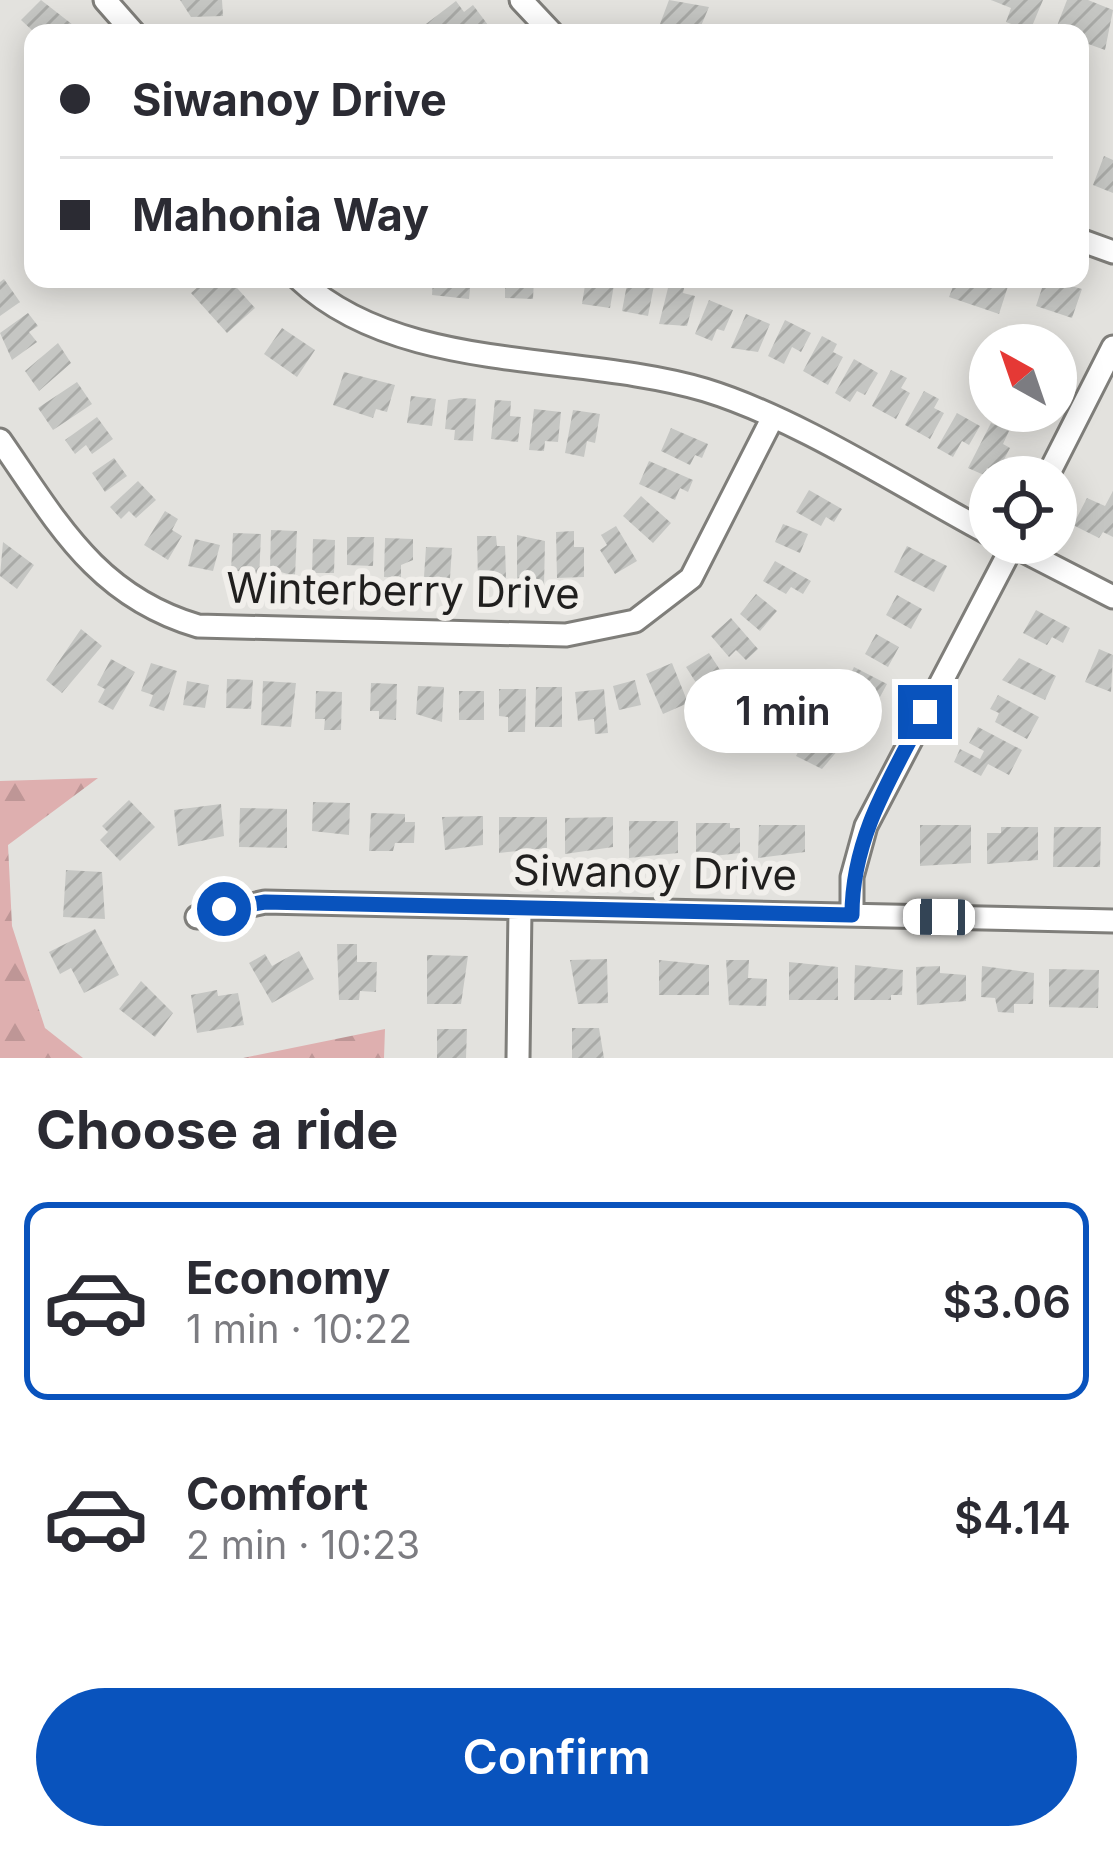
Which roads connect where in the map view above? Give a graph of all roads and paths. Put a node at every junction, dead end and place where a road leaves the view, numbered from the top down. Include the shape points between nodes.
1 (105, 0) edge
2 (521, 0) edge
3 (126, 24) edge
4 (544, 24) edge
5 (311, 288) edge
6 (1113, 347) edge
7 (772, 419) junction
8 (3, 451) edge
9 (1058, 456) edge
10 (969, 523) edge
11 (1001, 564) edge
12 (1049, 564) edge
13 (1113, 597) edge
14 (520, 909) junction
15 (852, 915) junction
16 (197, 917) dead end
17 (1113, 921) edge
18 (518, 1058) edge

1 - 3 street
2 - 4 street
5 - 7 street via 393,334 614,368 709,391
6 - 9 street
7 - 8 street, Winterberry Drive via 691,578 635,621 566,635 198,626 165,616 94,568
7 - 10 street
11 - 15 street via 866,826
12 - 13 street
14 - 15 street, Siwanoy Drive
14 - 16 street, Siwanoy Drive via 265,902
14 - 18 street
15 - 17 street, Siwanoy Drive

